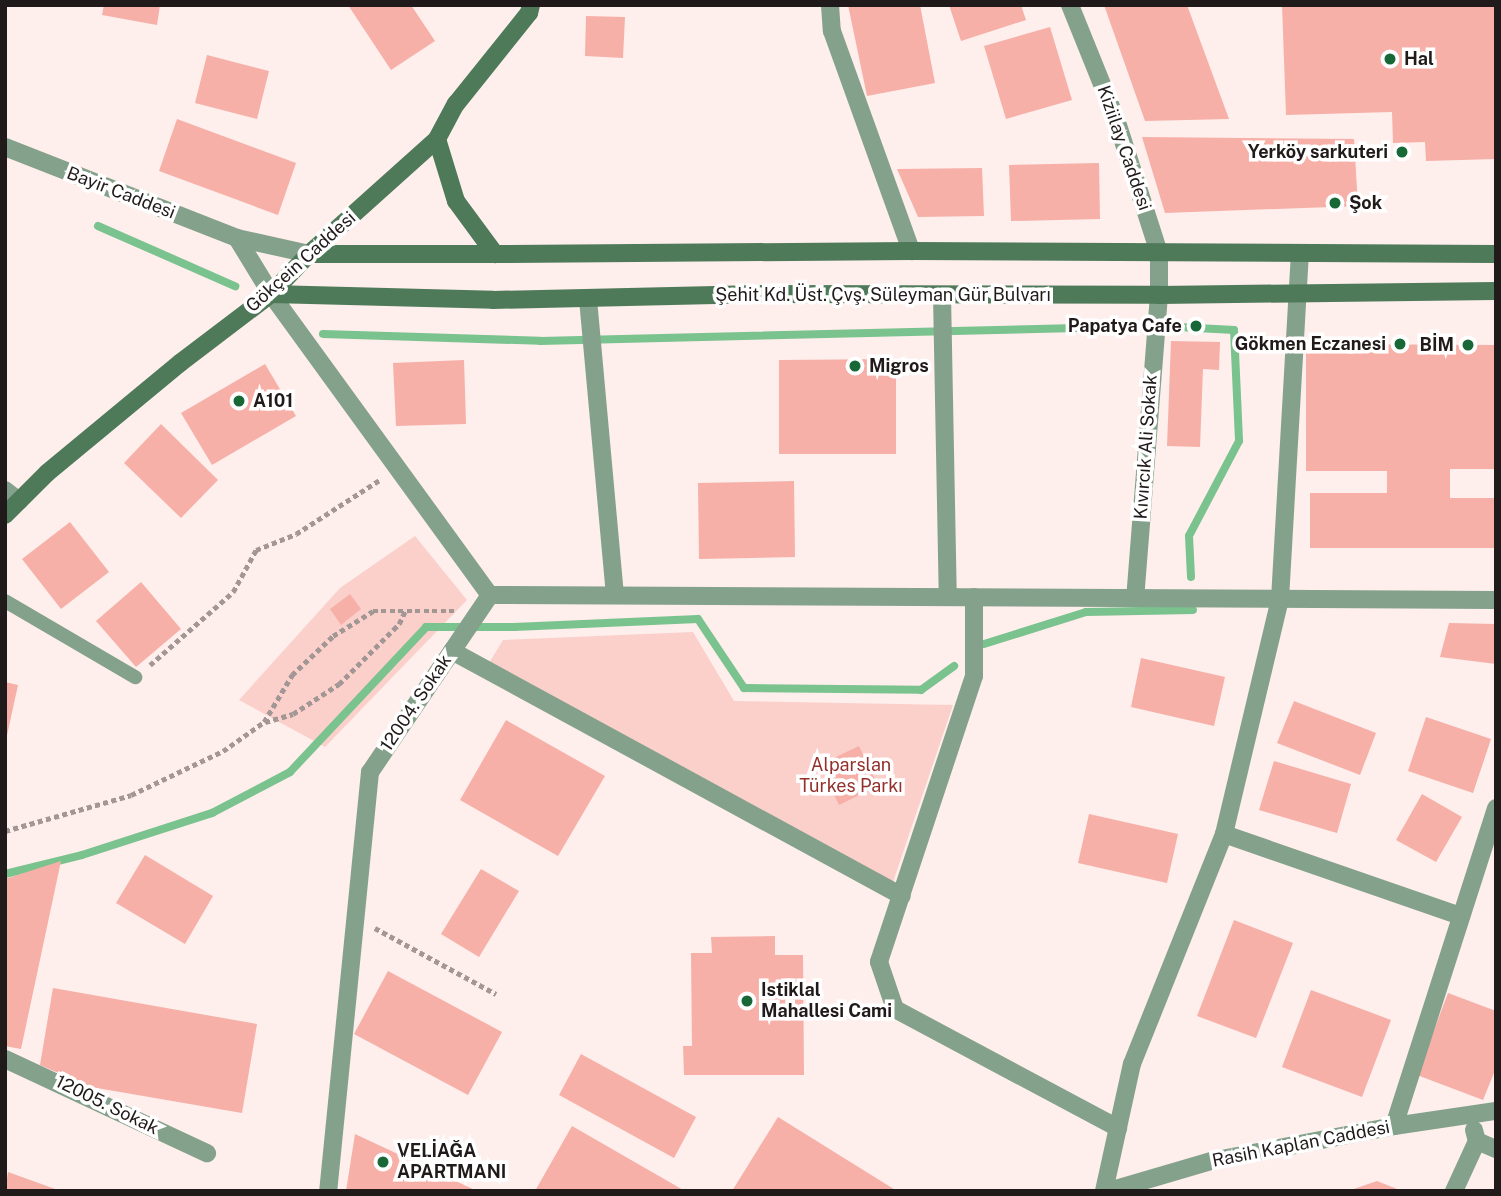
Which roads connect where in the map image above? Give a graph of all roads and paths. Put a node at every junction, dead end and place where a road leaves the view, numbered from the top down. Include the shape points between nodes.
1 (531, 5) edge
2 (830, 5) edge
3 (1070, 5) edge
4 (437, 139) junction
5 (5, 147) edge
6 (237, 238) junction
7 (911, 251) junction
8 (1159, 253) junction
9 (309, 254) junction
10 (495, 254) junction
11 (1300, 254) junction
12 (1496, 254) edge
13 (1496, 291) edge
14 (271, 294) junction
15 (1297, 294) junction
16 (942, 295) junction
17 (1160, 295) junction
18 (588, 299) junction
19 (400, 467) junction
20 (12, 496) edge
21 (5, 515) edge
22 (490, 595) junction
23 (614, 595) junction
24 (948, 597) junction
25 (974, 597) junction
26 (1135, 598) junction
27 (1280, 599) junction
28 (1496, 600) edge
29 (5, 601) edge
30 (405, 611) junction
31 (475, 617) junction
32 (454, 647) junction
33 (135, 677) joint
34 (264, 722) junction
35 (1496, 808) edge
36 (5, 831) edge
37 (1224, 834) junction
38 (901, 896) junction
39 (1461, 916) junction
40 (355, 918) junction
41 (496, 994) dead end
42 (5, 1059) edge
43 (1496, 1111) edge
44 (1469, 1117) junction
45 (1394, 1126) junction
46 (1118, 1128) junction
47 (1477, 1141) junction
48 (1496, 1149) edge
49 (207, 1153) dead end
50 (328, 1191) edge
51 (1106, 1191) edge
52 (1454, 1191) edge

1 - 4 main road, Gökçein Caddesi via 457,104
2 - 7 street via 832,31
3 - 8 street, Kiziilay Caddesi via 1116,119
4 - 9 main road, Gökçein Caddesi
4 - 10 main road via 456,201
5 - 6 street, Bayir Caddesi
6 - 9 street, Bayir Caddesi
6 - 14 street
7 - 8 main road
7 - 10 main road
8 - 11 main road
8 - 17 street, Kiziilay Caddesi
9 - 10 main road
9 - 14 main road, Gökçein Caddesi
11 - 12 main road
11 - 15 street
13 - 15 main road, Şehit Kd. Üst. Çvş. Süleyman Gür Bulvarı
14 - 18 main road, Şehit Kd. Üst. Çvş. Süleyman Gür Bulvarı
14 - 19 street
14 - 20 main road, Gökçein Caddesi
15 - 17 main road, Şehit Kd. Üst. Çvş. Süleyman Gür Bulvarı
15 - 27 street
16 - 17 main road, Şehit Kd. Üst. Çvş. Süleyman Gür Bulvarı
16 - 18 main road, Şehit Kd. Üst. Çvş. Süleyman Gür Bulvarı
16 - 24 street
17 - 26 street, Kıvırcık Ali Sokak
18 - 23 street
19 - 22 street
19 - 33 path via 296,534 256,550 233,592
20 - 21 main road, Gökçein Caddesi
22 - 23 street
22 - 31 street, 12004. Sokak
23 - 24 street
24 - 25 street
25 - 26 street
25 - 38 street via 974,676
26 - 27 street
27 - 28 street
27 - 37 street
29 - 33 lane
30 - 31 path
30 - 34 path via 399,624 340,684 293,714
30 - 34 path via 373,611 333,636 292,675
31 - 32 street, 12004. Sokak
32 - 38 street
32 - 40 street, 12004. Sokak via 370,772
34 - 36 path via 223,751 131,795
35 - 39 street
37 - 39 street
37 - 46 street via 1132,1064
38 - 46 street via 879,962 895,1009
39 - 45 street
40 - 41 path
40 - 50 street, 12004. Sokak
42 - 49 street, 12005. Sokak
43 - 44 street, Rasih Kaplan Caddesi
44 - 45 street, Rasih Kaplan Caddesi
44 - 47 street
45 - 51 street, Rasih Kaplan Caddesi via 1212,1161
46 - 51 street
47 - 48 street
47 - 52 street

